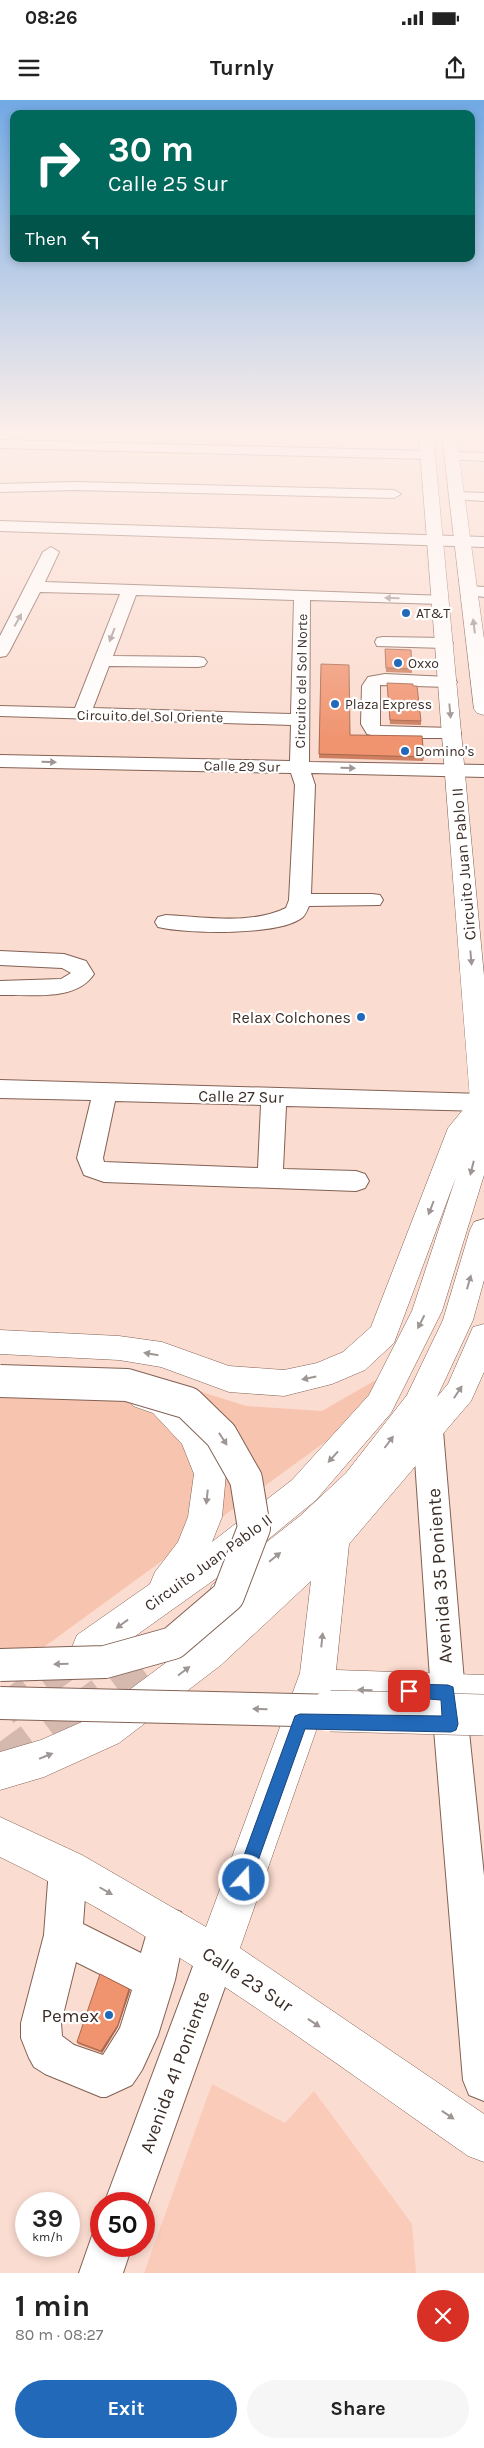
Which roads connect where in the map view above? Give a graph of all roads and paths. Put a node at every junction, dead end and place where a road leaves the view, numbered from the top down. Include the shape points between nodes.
1 (324, 536) edge
2 (436, 536) edge
3 (462, 536) edge
4 (436, 540) junction
5 (463, 541) junction
6 (484, 542) edge
7 (51, 552) dead end
8 (35, 587) junction
9 (130, 590) junction
10 (477, 591) edge
11 (302, 595) junction
12 (440, 599) junction
13 (383, 642) dead end
14 (444, 643) junction
15 (0, 652) edge
16 (102, 661) junction
17 (198, 662) dead end
18 (448, 682) junction
19 (484, 706) edge
20 (0, 711) edge
21 (82, 714) junction
22 (300, 720) junction
23 (452, 734) junction
24 (0, 761) edge
25 (299, 767) junction
26 (455, 770) junction
27 (484, 771) edge
28 (300, 900) junction
29 (372, 900) dead end
30 (166, 922) dead end
31 (0, 958) edge
32 (0, 988) edge
33 (0, 1089) edge
34 (105, 1092) junction
35 (274, 1096) junction
36 (483, 1102) edge
37 (270, 1178) junction
38 (356, 1181) dead end
39 (484, 1230) edge
40 (484, 1336) edge
41 (0, 1342) edge
42 (0, 1376) edge
43 (0, 1381) edge
44 (428, 1431) junction
45 (333, 1538) junction
46 (153, 1601) junction
47 (90, 1647) tunnel mouth
48 (141, 1664) tunnel mouth
49 (0, 1665) edge
50 (484, 1692) edge
51 (0, 1703) edge
52 (307, 1705) junction
53 (467, 1715) edge
54 (0, 1771) edge
55 (10, 1849) edge
56 (68, 1869) junction
57 (167, 1926) junction
58 (64, 1935) junction
59 (216, 1956) junction
60 (155, 1980) junction
61 (484, 2080) edge
62 (484, 2140) edge
63 (130, 2192) edge
64 (106, 2257) edge
65 (101, 2273) edge

1 - 4 street
2 - 4 main road, Circuito Juan Pablo II
3 - 5 main road
4 - 5 street
4 - 12 main road, Circuito Juan Pablo II
5 - 6 street
5 - 10 main road
7 - 8 street
8 - 9 street
15 -> 8 street
9 - 11 street
9 -> 16 street
19 -> 10 main road
12 -> 11 street
11 - 22 street, Circuito del Sol Norte
12 - 14 main road, Circuito Juan Pablo II
13 - 14 street
14 - 18 main road, Circuito Juan Pablo II
16 - 17 street
16 - 21 street
18 -> 23 main road, Circuito Juan Pablo II
18 - 23 street via 374,681 371,686 370,724 374,730 383,732
20 - 21 street, Circuito del Sol Oriente
21 - 22 street, Circuito del Sol Oriente
22 - 25 street, Circuito del Sol Norte
23 - 26 main road, Circuito Juan Pablo II
24 -> 25 street, Calle 29 Sur
25 -> 26 street, Calle 29 Sur
25 - 28 street, Circuito del Sol Norte via 305,785
26 - 27 street, Calle 29 Sur
26 -> 36 main road, Circuito Juan Pablo II
28 - 29 street
28 - 30 street via 296,912 268,924
31 - 32 street via 64,961 78,966 83,974 76,982 62,986
33 - 34 street, Calle 27 Sur
34 - 35 street, Calle 27 Sur
34 - 37 street via 90,1158 93,1168 104,1172
35 - 36 street, Calle 27 Sur
35 - 37 street
36 -> 41 main road via 461,1128 383,1334 354,1361 321,1375 284,1383 229,1380 162,1356 119,1348
36 -> 46 main road, Circuito Juan Pablo II via 480,1136 464,1200 427,1311 380,1404 304,1490 238,1544
37 - 38 street
48 -> 39 main road via 312,1527 358,1484 418,1404 458,1320
44 -> 40 main road via 460,1392
42 -> 46 main road via 101,1381 164,1404 194,1436 210,1474 205,1518 191,1552
43 -> 49 main road, bridge via 127,1385 188,1403 221,1435 246,1479 254,1528 228,1596 173,1643 105,1662
44 - 45 main road
44 - 53 street, Avenida 35 Poniente
52 -> 45 main road, Avenida 41 Poniente via 318,1673
54 -> 45 main road via 44,1758 106,1730 208,1653
46 -> 47 main road, Circuito Juan Pablo II
50 - 53 main road
53 -> 51 main road, bridge
52 - 53 main road
52 - 59 main road, Avenida 41 Poniente
53 - 61 street, Avenida 35 Poniente
55 - 56 main road, Calle 23 Sur
56 -> 57 main road, Calle 23 Sur
56 - 58 street
57 - 59 main road, Calle 23 Sur
57 - 60 street
58 - 60 street
58 - 60 street via 41,2023 40,2038 45,2050 55,2058 94,2075 108,2076 121,2069 129,2056
59 -> 62 main road, Calle 23 Sur
59 - 63 street, Avenida 41 Poniente
64 - 65 street

